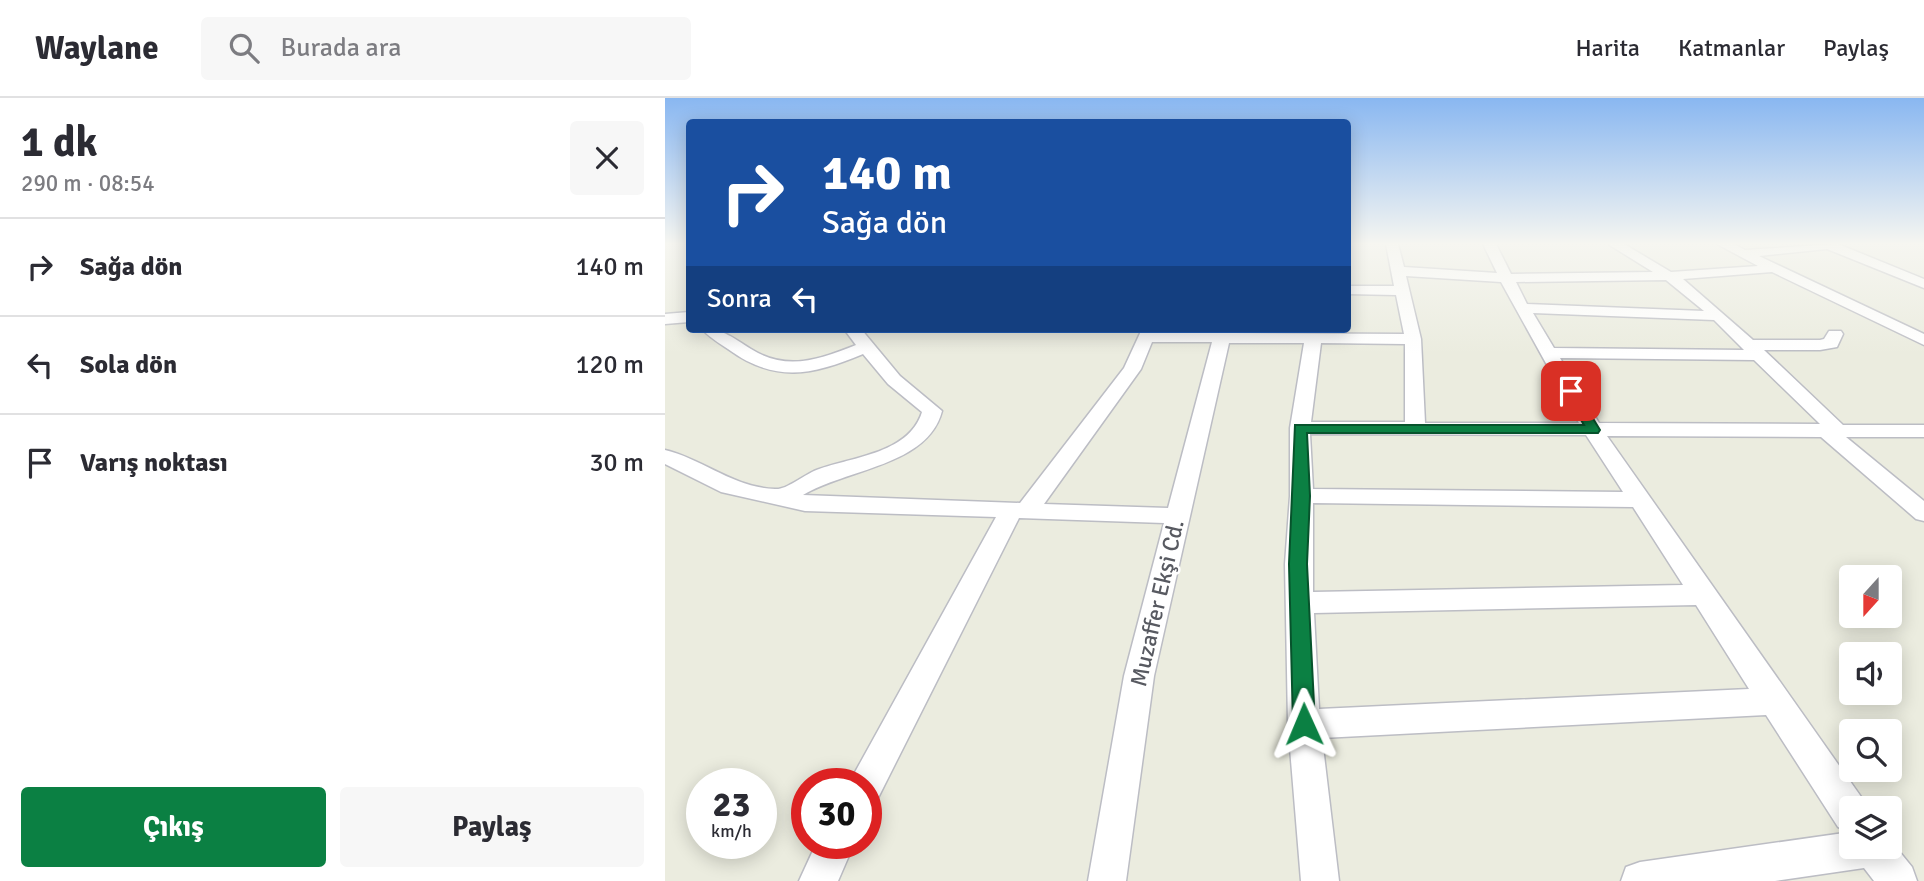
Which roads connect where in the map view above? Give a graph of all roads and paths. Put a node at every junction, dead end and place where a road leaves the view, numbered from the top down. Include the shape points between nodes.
1 (1400, 281) edge
2 (1508, 281) edge
3 (1675, 281) edge
4 (1794, 281) edge
5 (1351, 290) edge
6 (1404, 291) junction
7 (1522, 308) junction
8 (1719, 316) junction
9 (686, 317) edge
10 (665, 319) edge
11 (716, 333) edge
12 (855, 333) edge
13 (1148, 333) edge
14 (1223, 333) edge
15 (1835, 334) dead end
16 (1313, 338) junction
17 (1413, 339) junction
18 (1924, 340) edge
19 (865, 347) junction
20 (1753, 350) junction
21 (1548, 353) junction
22 (1300, 428) junction
23 (1415, 429) junction
24 (1593, 430) junction
25 (1832, 431) junction
26 (1924, 431) edge
27 (665, 456) edge
28 (1302, 496) junction
29 (780, 499) junction
30 (1642, 500) junction
31 (1018, 511) junction
32 (1924, 513) edge
33 (1177, 516) junction
34 (1703, 595) junction
35 (1301, 603) junction
36 (1778, 701) junction
37 (1304, 724) junction
38 (876, 768) edge
39 (1839, 796) edge
40 (1839, 852) edge
41 (829, 859) edge
42 (1882, 859) edge
43 (818, 881) edge
44 (1107, 881) edge
45 (1320, 881) edge
46 (1640, 881) edge
47 (1898, 881) edge

1 - 6 street
2 - 7 street
3 - 8 street
4 - 18 street
5 - 6 street
6 - 17 street
7 - 8 street
7 - 21 street
8 - 20 street
9 - 10 street
11 - 19 street via 766,364 781,367 822,363
12 - 19 street
13 - 14 street
13 - 31 street via 1132,369
14 - 16 street
14 - 33 street, Muzaffer Ekşi Cd.
15 - 20 street via 1831,343
16 - 17 street
16 - 22 street
17 - 23 street
19 - 29 street via 894,380 932,411 930,422 914,440 894,452 826,474
20 - 21 street
20 - 25 street
21 - 24 street
22 - 23 street
22 - 28 street
23 - 24 street
24 - 25 street
24 - 30 street
25 - 26 street
25 - 32 street
27 - 29 street via 706,478
28 - 30 street
28 - 35 street
29 - 31 street
30 - 34 street
31 - 33 street
31 - 38 street
33 - 44 street, Muzaffer Ekşi Cd. via 1139,677
34 - 35 street
34 - 36 street
35 - 37 street
36 - 37 street
36 - 39 street
37 - 45 street
40 - 46 street
41 - 43 street
42 - 47 street

